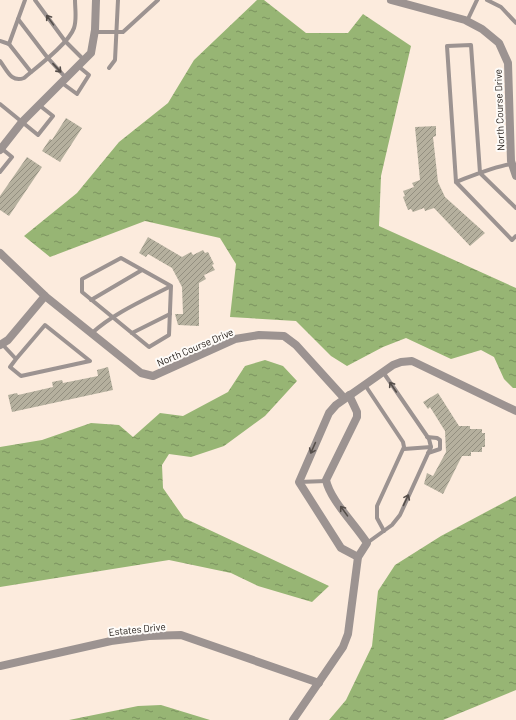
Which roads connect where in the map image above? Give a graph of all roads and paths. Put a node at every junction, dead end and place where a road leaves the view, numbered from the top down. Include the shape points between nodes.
1 (26, 0) edge
2 (35, 0) edge
3 (75, 0) edge
4 (96, 0) edge
5 (118, 0) edge
6 (158, 0) edge
7 (391, 0) edge
8 (477, 0) edge
9 (487, 0) edge
10 (18, 19) junction
11 (467, 21) junction
12 (516, 23) edge
13 (95, 32) junction
14 (116, 32) junction
15 (0, 41) edge
16 (65, 41) junction
17 (9, 44) junction
18 (47, 57) junction
19 (0, 61) edge
20 (81, 63) junction
21 (109, 68) dead end
22 (31, 72) junction
23 (64, 81) junction
24 (0, 105) edge
25 (39, 105) junction
26 (22, 122) junction
27 (0, 149) edge
28 (511, 164) junction
29 (0, 172) edge
30 (480, 173) junction
31 (516, 176) edge
32 (456, 182) junction
33 (516, 208) edge
34 (516, 236) edge
35 (0, 253) edge
36 (142, 270) junction
37 (171, 286) junction
38 (45, 296) junction
39 (91, 300) junction
40 (170, 314) junction
41 (112, 318) junction
42 (92, 333) junction
43 (132, 333) junction
44 (1, 344) edge
45 (16, 359) junction
46 (383, 371) junction
47 (365, 385) junction
48 (346, 397) junction
49 (516, 411) edge
50 (427, 437) junction
51 (431, 447) junction
52 (404, 449) junction
53 (428, 453) junction
54 (326, 480) junction
55 (299, 482) junction
56 (384, 532) junction
57 (367, 543) junction
58 (358, 557) junction
59 (0, 666) edge
60 (319, 683) junction
61 (293, 720) edge

1 - 10 lane
16 -> 2 lane
3 - 16 lane via 75,27
4 - 13 street
5 - 14 lane
6 - 14 lane via 123,32
7 - 11 street, North Course Drive
8 - 11 lane
9 - 12 lane via 501,7
10 - 17 lane
10 - 18 lane
11 - 28 street, North Course Drive via 499,43 508,63
13 - 14 lane
13 - 20 street via 91,53
14 - 21 lane via 115,60
15 - 17 lane
16 - 18 lane
16 - 20 lane
17 - 22 lane
18 - 22 lane
18 -> 23 lane
19 - 22 lane via 15,80 24,78
20 - 23 street
20 - 23 lane via 89,75 77,94
23 - 25 street
24 - 26 lane
25 - 26 street
25 - 26 lane via 53,116 38,135
26 - 27 street
27 - 29 lane via 12,156
28 - 30 lane
28 - 31 street, North Course Drive
30 - 32 lane
30 - 32 lane via 471,45 447,46
30 - 33 lane
32 - 34 lane via 512,240
35 - 38 street, North Course Drive
36 - 37 lane
36 - 39 lane
36 - 39 lane via 121,258 82,278 82,292
37 - 40 lane
37 - 41 lane
38 - 42 street, North Course Drive
38 - 44 street via 8,340
39 - 41 lane
40 - 43 lane
40 - 43 lane via 169,335 149,347
41 - 42 lane
41 - 43 lane
42 - 48 street, North Course Drive via 141,373 153,376 235,339 259,335 284,336 296,345
44 - 45 lane
45 - 45 lane via 10,367 20,376 90,361 45,324
46 - 47 street
46 - 49 street via 401,362 412,361
50 -> 46 lane
47 - 48 street
47 - 52 lane via 403,442
48 - 54 street, North Course Drive via 357,412 357,417
48 -> 55 street via 329,413
50 - 51 lane
50 - 53 lane via 440,440 440,449
51 - 52 lane
51 - 53 lane
52 - 56 lane via 377,506 377,518
56 -> 53 lane via 400,515
54 - 55 lane
57 -> 54 street via 335,498
55 - 58 street via 341,548
56 - 57 lane
57 - 58 street
58 - 60 street via 348,634 337,657
59 - 60 street, Estates Drive via 111,641 181,635
60 - 61 street

